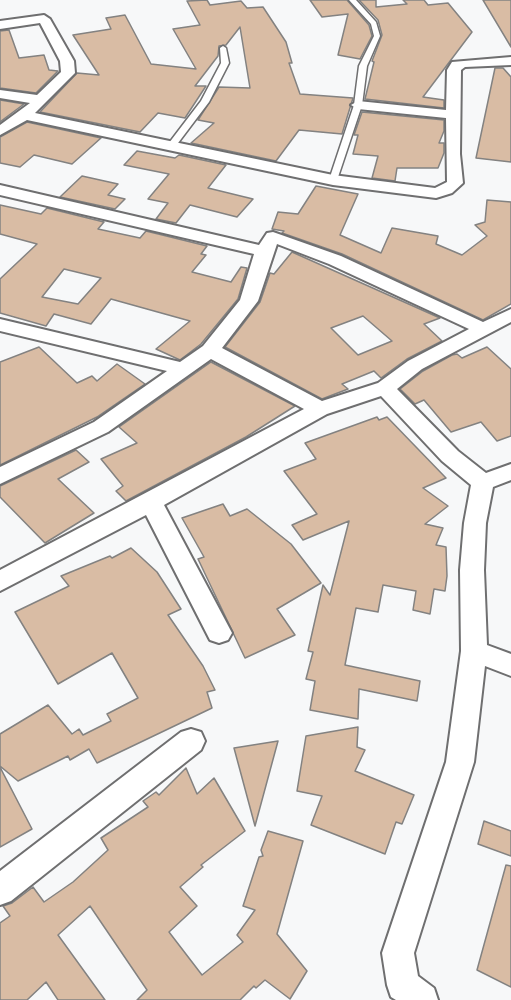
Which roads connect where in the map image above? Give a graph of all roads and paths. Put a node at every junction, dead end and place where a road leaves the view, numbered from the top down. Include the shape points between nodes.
1 (352, 0) edge
2 (0, 25) edge
3 (223, 48) dead end
4 (511, 60) edge
5 (0, 94) edge
6 (41, 100) junction
7 (358, 105) junction
8 (25, 115) junction
9 (454, 115) junction
10 (0, 131) edge
11 (172, 145) junction
12 (333, 180) junction
13 (0, 190) edge
14 (264, 251) junction
15 (511, 315) edge
16 (483, 329) junction
17 (5, 331) edge
18 (210, 350) junction
19 (185, 369) junction
20 (385, 388) junction
21 (320, 409) junction
22 (511, 472) edge
23 (0, 476) edge
24 (483, 482) junction
25 (152, 502) junction
26 (0, 580) edge
27 (219, 633) dead end
28 (474, 651) junction
29 (511, 665) edge
30 (190, 741) dead end
31 (0, 890) edge
32 (422, 1000) edge

1 - 7 lane via 374,23 377,36 363,66
2 - 6 street via 44,19 67,61 68,73
3 - 11 lane via 225,63 205,102
4 - 9 street via 457,65
5 - 6 street
6 - 8 street
7 - 9 street
7 - 12 lane
8 - 10 street
8 - 11 street
9 - 12 street via 455,183 446,190 436,193
11 - 12 street
13 - 14 street
14 - 16 street via 269,239 276,237
14 - 18 street via 249,301
15 - 16 street
16 - 20 street via 415,365
17 - 19 street
18 - 19 street
18 - 21 street
19 - 23 street via 101,427
20 - 21 street
20 - 24 street via 450,456
21 - 25 street
22 - 24 street
24 - 28 street via 472,570
25 - 26 street
25 - 27 street
28 - 29 street
28 - 32 street via 460,762 398,953 404,985
30 - 31 street

